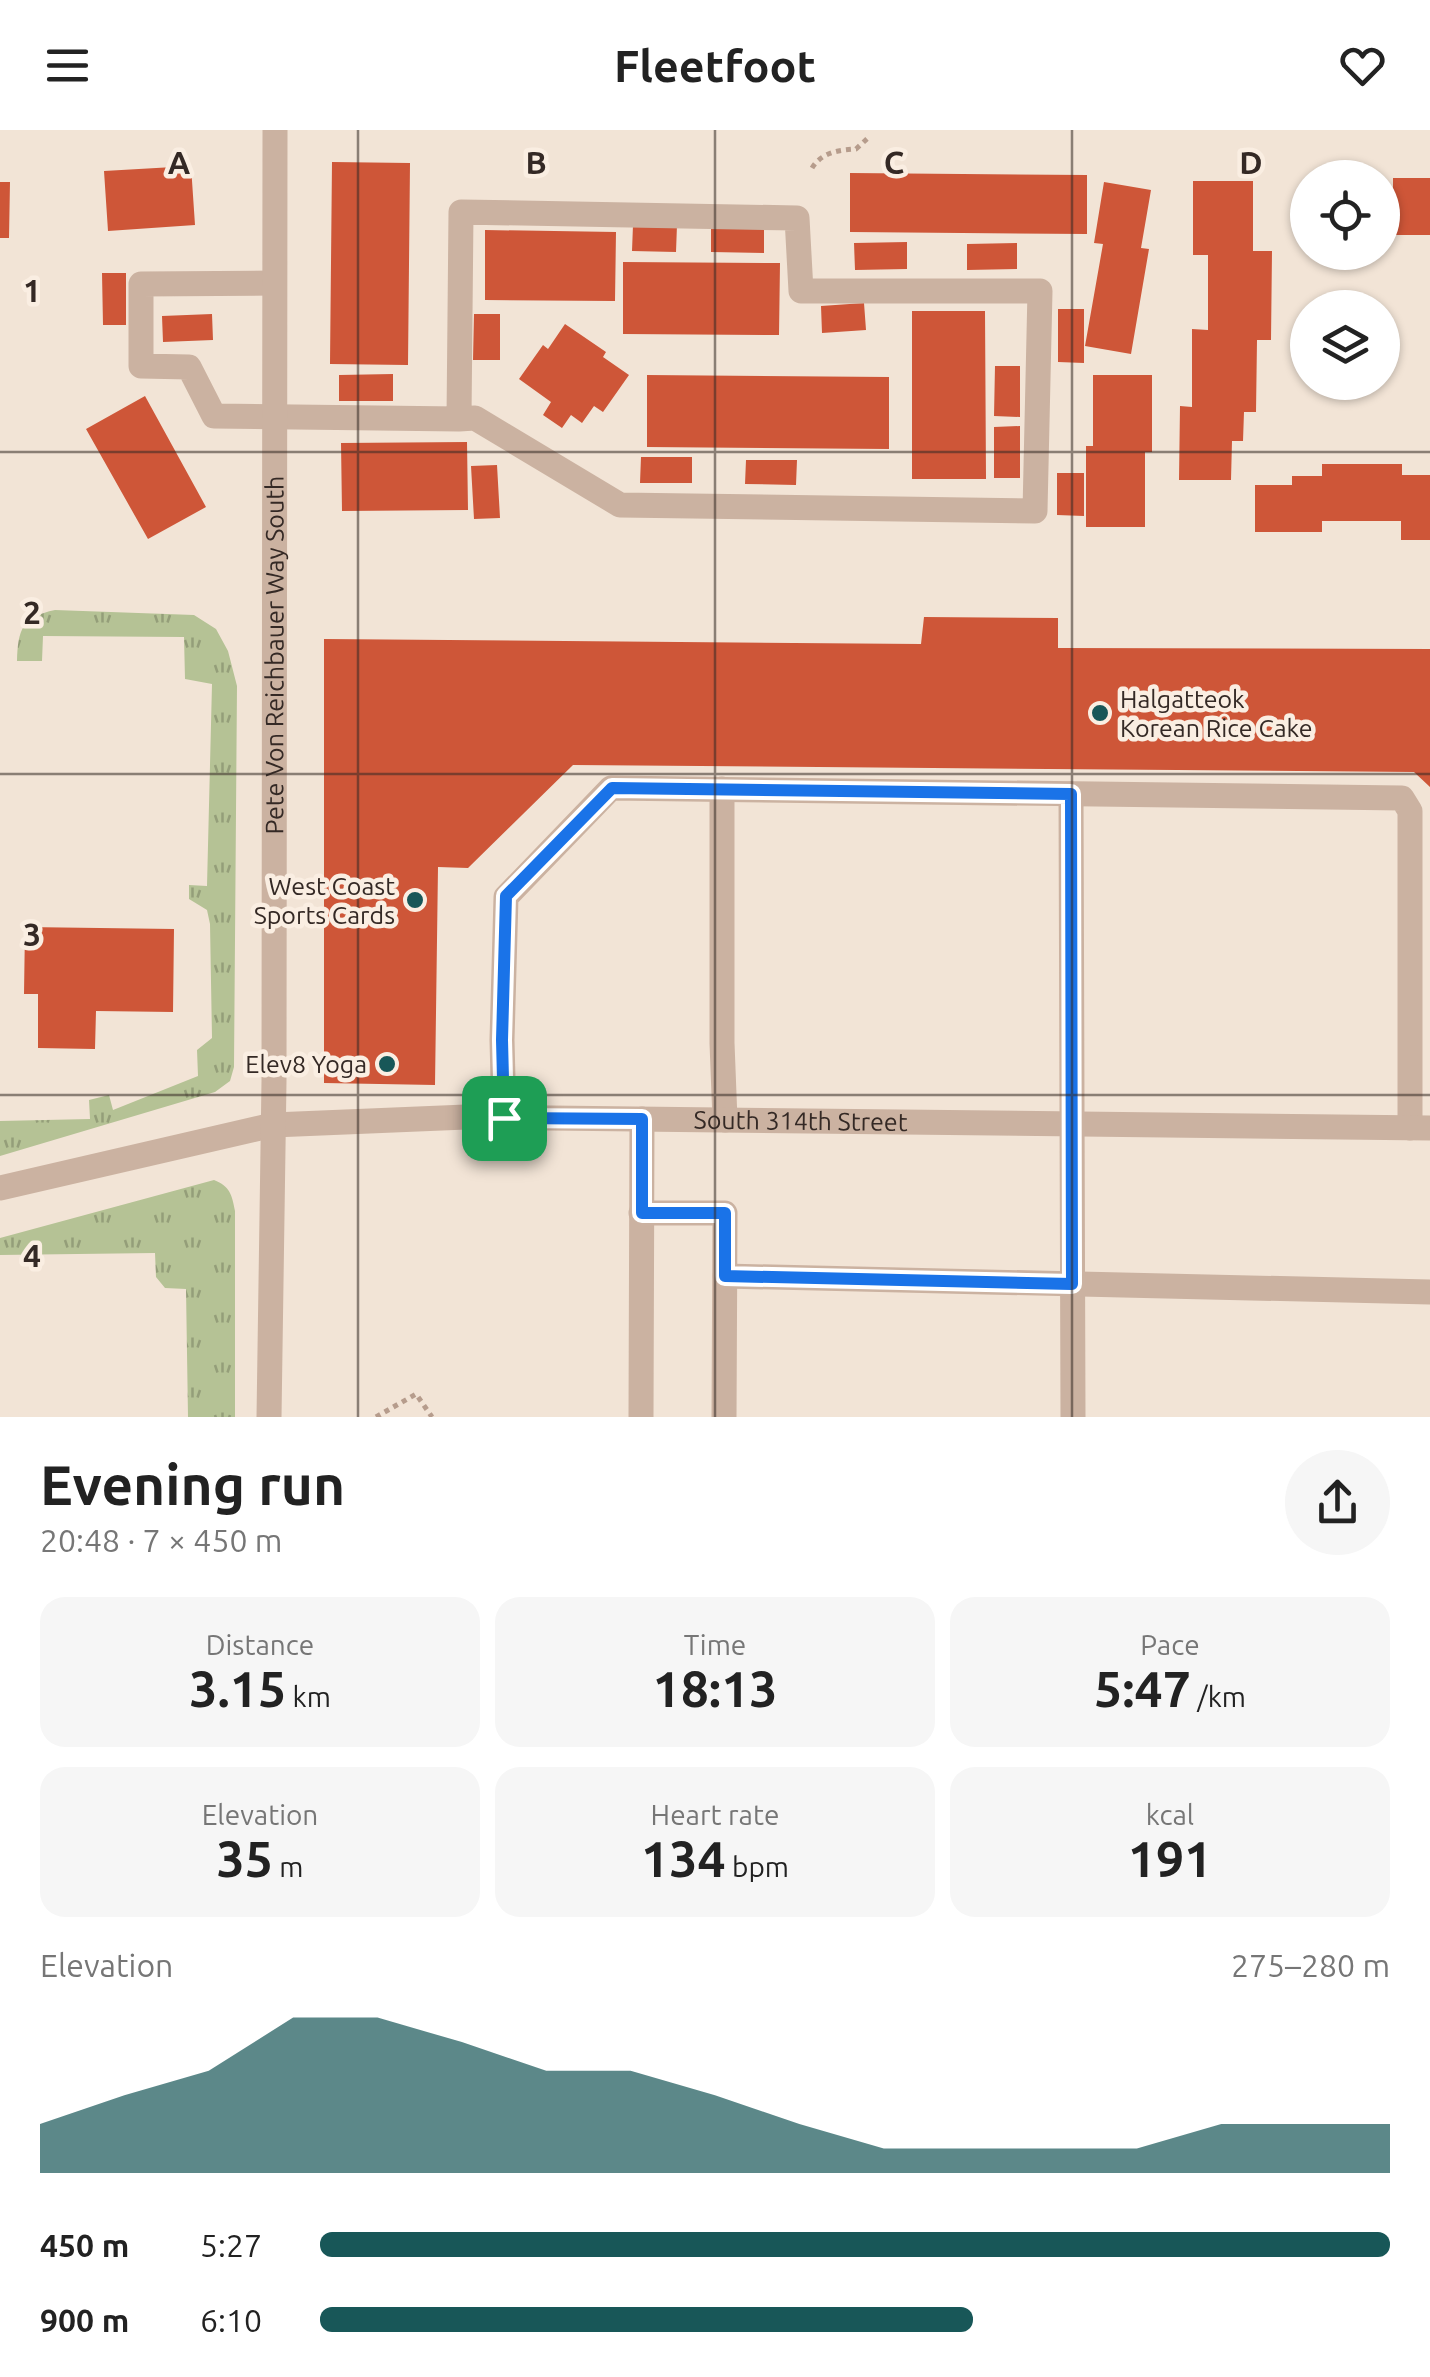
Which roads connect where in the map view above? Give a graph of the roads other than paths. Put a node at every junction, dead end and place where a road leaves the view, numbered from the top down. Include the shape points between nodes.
1 (275, 130) edge
2 (273, 283) junction
3 (273, 418) junction
4 (459, 418) junction
5 (722, 789) junction
6 (1071, 794) junction
7 (504, 1118) junction
8 (642, 1119) junction
9 (725, 1120) junction
10 (273, 1124) junction
11 (1071, 1124) junction
12 (1420, 1128) edge
13 (0, 1188) edge
14 (642, 1213) junction
15 (725, 1276) junction
16 (1072, 1284) junction
17 (1430, 1292) edge
18 (269, 1417) edge
19 (640, 1417) edge
20 (724, 1417) edge
21 (1073, 1417) edge

1 - 2 street, Pete Von Reichbauer Way South
2 - 3 street, Pete Von Reichbauer Way South
2 - 3 street via 141,284 141,366 189,367 214,416
3 - 4 street
3 - 10 street, Pete Von Reichbauer Way South
4 - 4 street via 460,212 797,218 800,291 1040,291 1034,511 620,505 475,418
5 - 6 street
5 - 7 street via 612,788 506,896
5 - 9 street
6 - 11 street
6 - 12 street via 1402,798 1410,811
7 - 8 street, South 314th Street
7 - 10 street, South 314th Street
8 - 9 street, South 314th Street
8 - 14 street
9 - 11 street, South 314th Street
10 - 13 street, South 314th Street
10 - 18 street, Pete Von Reichbauer Way South
11 - 12 street, South 314th Street
11 - 16 street
14 - 15 street via 725,1213
14 - 19 street
15 - 16 street
15 - 20 street
16 - 17 street
16 - 21 street

